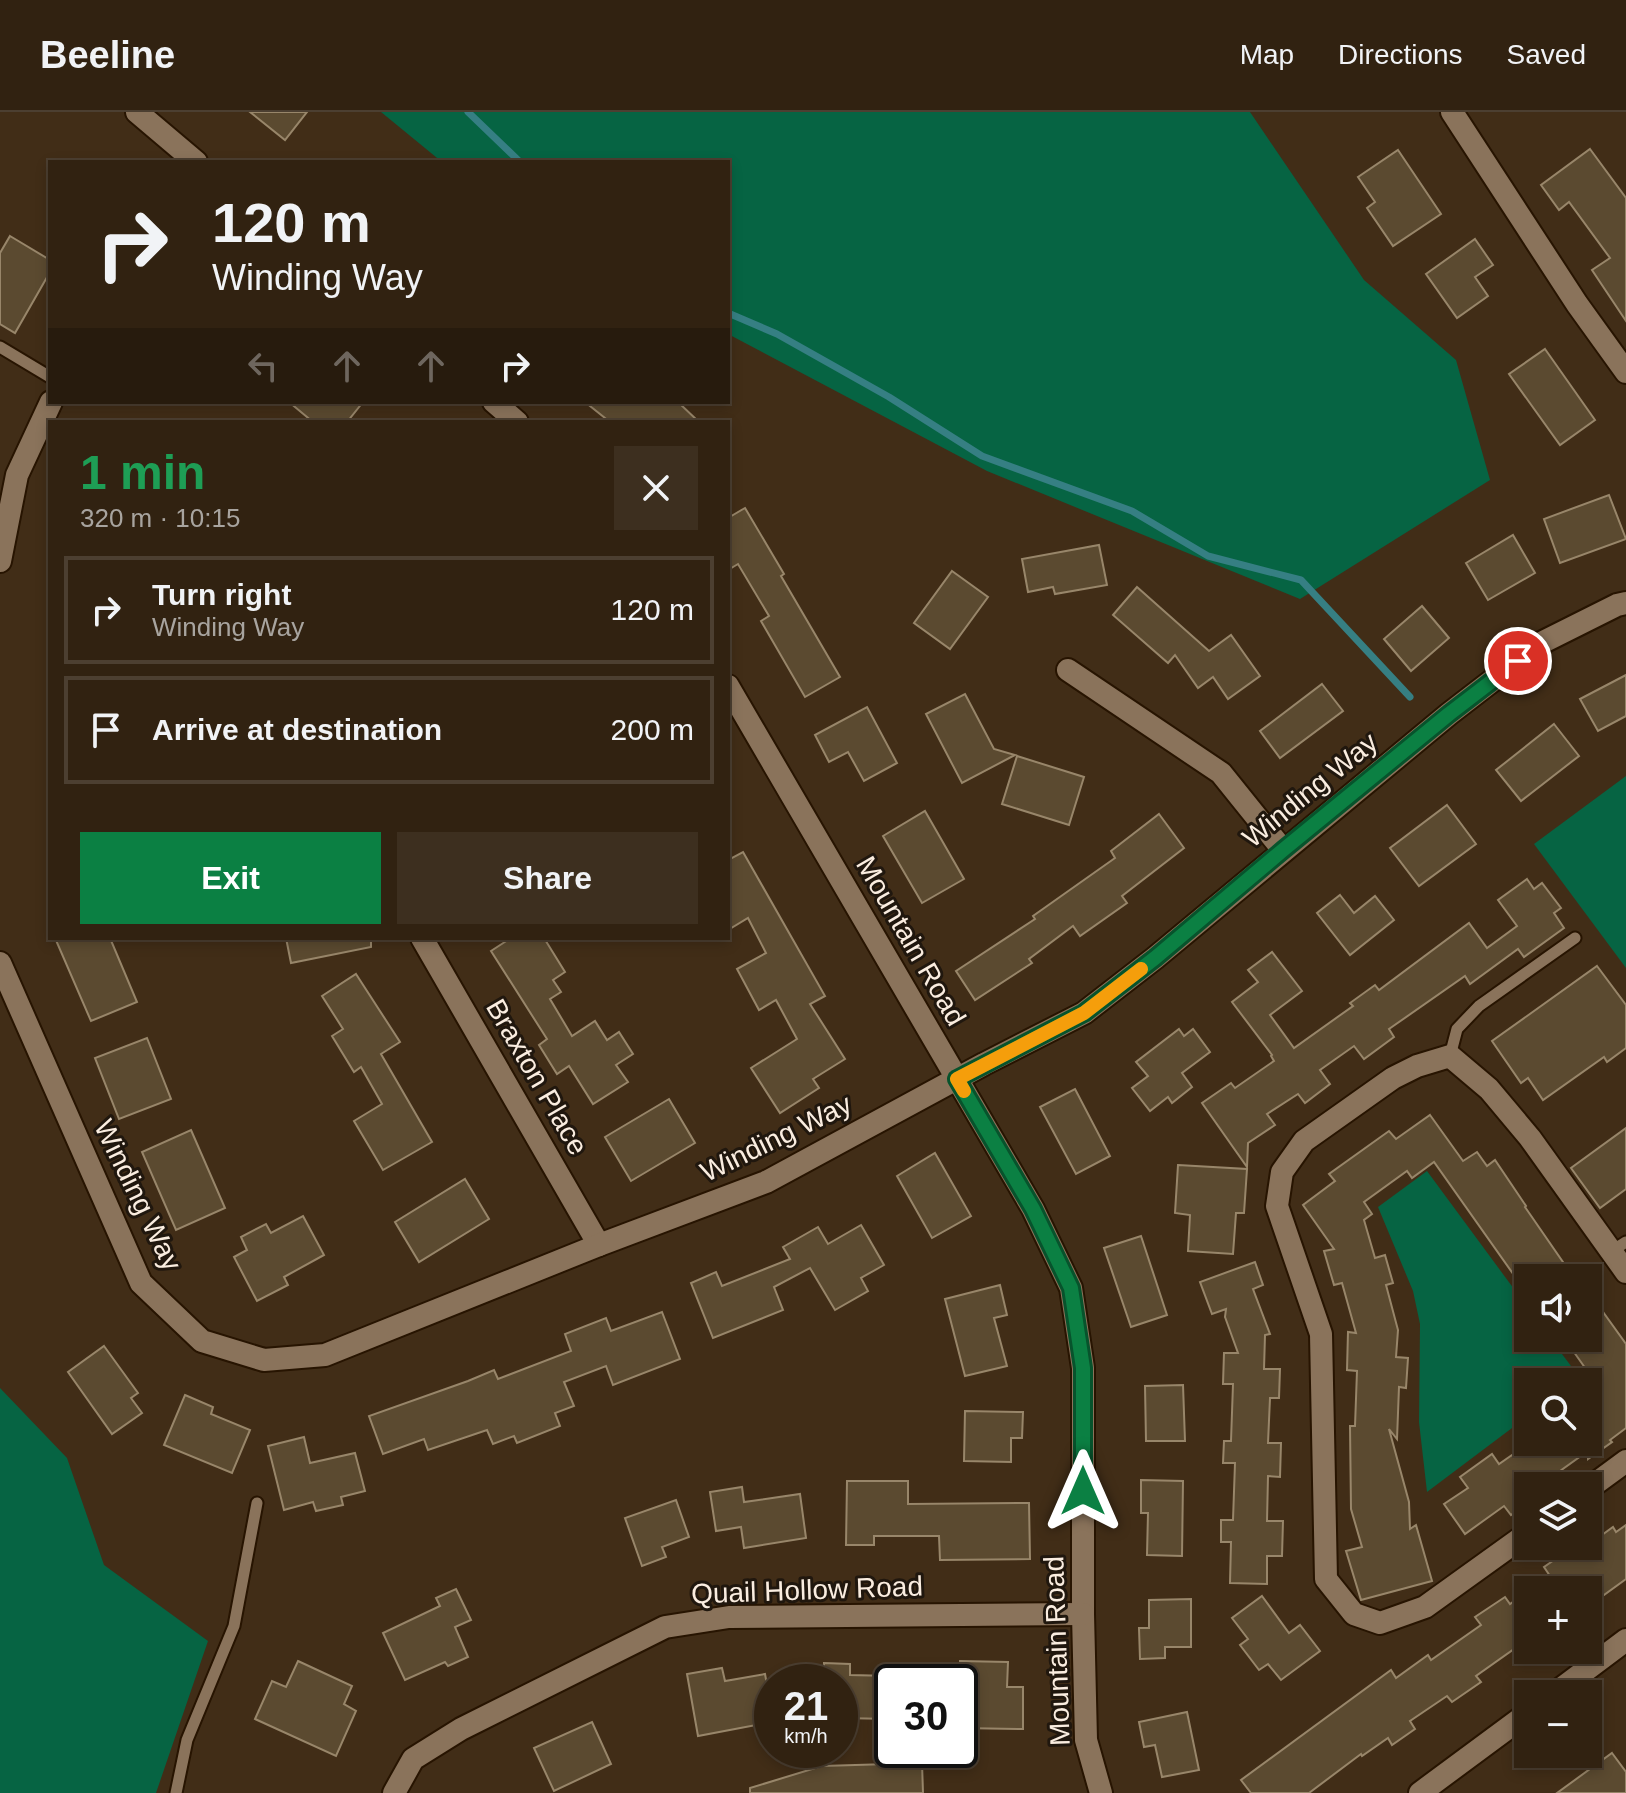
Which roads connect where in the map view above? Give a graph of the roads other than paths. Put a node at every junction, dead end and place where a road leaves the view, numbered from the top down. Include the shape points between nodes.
1 (137, 112) edge
2 (1452, 112) edge
3 (194, 160) edge
4 (0, 347) edge
5 (1626, 372) edge
6 (48, 376) edge
7 (50, 404) edge
8 (496, 404) edge
9 (515, 420) edge
10 (0, 561) edge
11 (1626, 603) edge
12 (1068, 670) dead end
13 (730, 689) edge
14 (1283, 850) junction
15 (1575, 938) dead end
16 (423, 940) edge
17 (0, 963) edge
18 (1450, 1056) junction
19 (957, 1079) junction
20 (599, 1245) junction
21 (1619, 1246) edge
22 (1626, 1272) edge
23 (1626, 1461) edge
24 (1602, 1479) edge
25 (257, 1503) dead end
26 (1514, 1543) edge
27 (1083, 1614) junction
28 (1626, 1640) edge
29 (1573, 1680) edge
30 (1514, 1723) edge
31 (176, 1793) edge
32 (394, 1793) edge
33 (1101, 1793) edge
34 (1420, 1793) edge

1 - 3 street
2 - 5 street
4 - 6 lane
7 - 10 street via 17,475
8 - 9 street
11 - 14 street, Winding Way via 1541,643
12 - 14 street via 1221,773
13 - 19 street, Mountain Road
14 - 19 street, Winding Way via 1084,1013
15 - 18 lane via 1479,1006 1457,1029
16 - 20 street, Braxton Place
17 - 20 street, Winding Way via 141,1283 202,1341 264,1360 325,1355
18 - 21 street via 1489,1089
18 - 26 street via 1393,1078 1304,1141 1282,1172 1277,1206 1321,1334 1326,1579 1354,1614 1380,1623 1425,1607
19 - 20 street, Winding Way via 766,1182
19 - 27 street, Mountain Road via 1033,1209 1071,1288 1083,1368
21 - 22 street
23 - 24 street
25 - 31 lane via 234,1626 187,1740
27 - 32 street, Quail Hollow Road via 729,1617 665,1627 461,1729 413,1759
27 - 33 street, Mountain Road via 1086,1740
28 - 29 street
30 - 34 street

